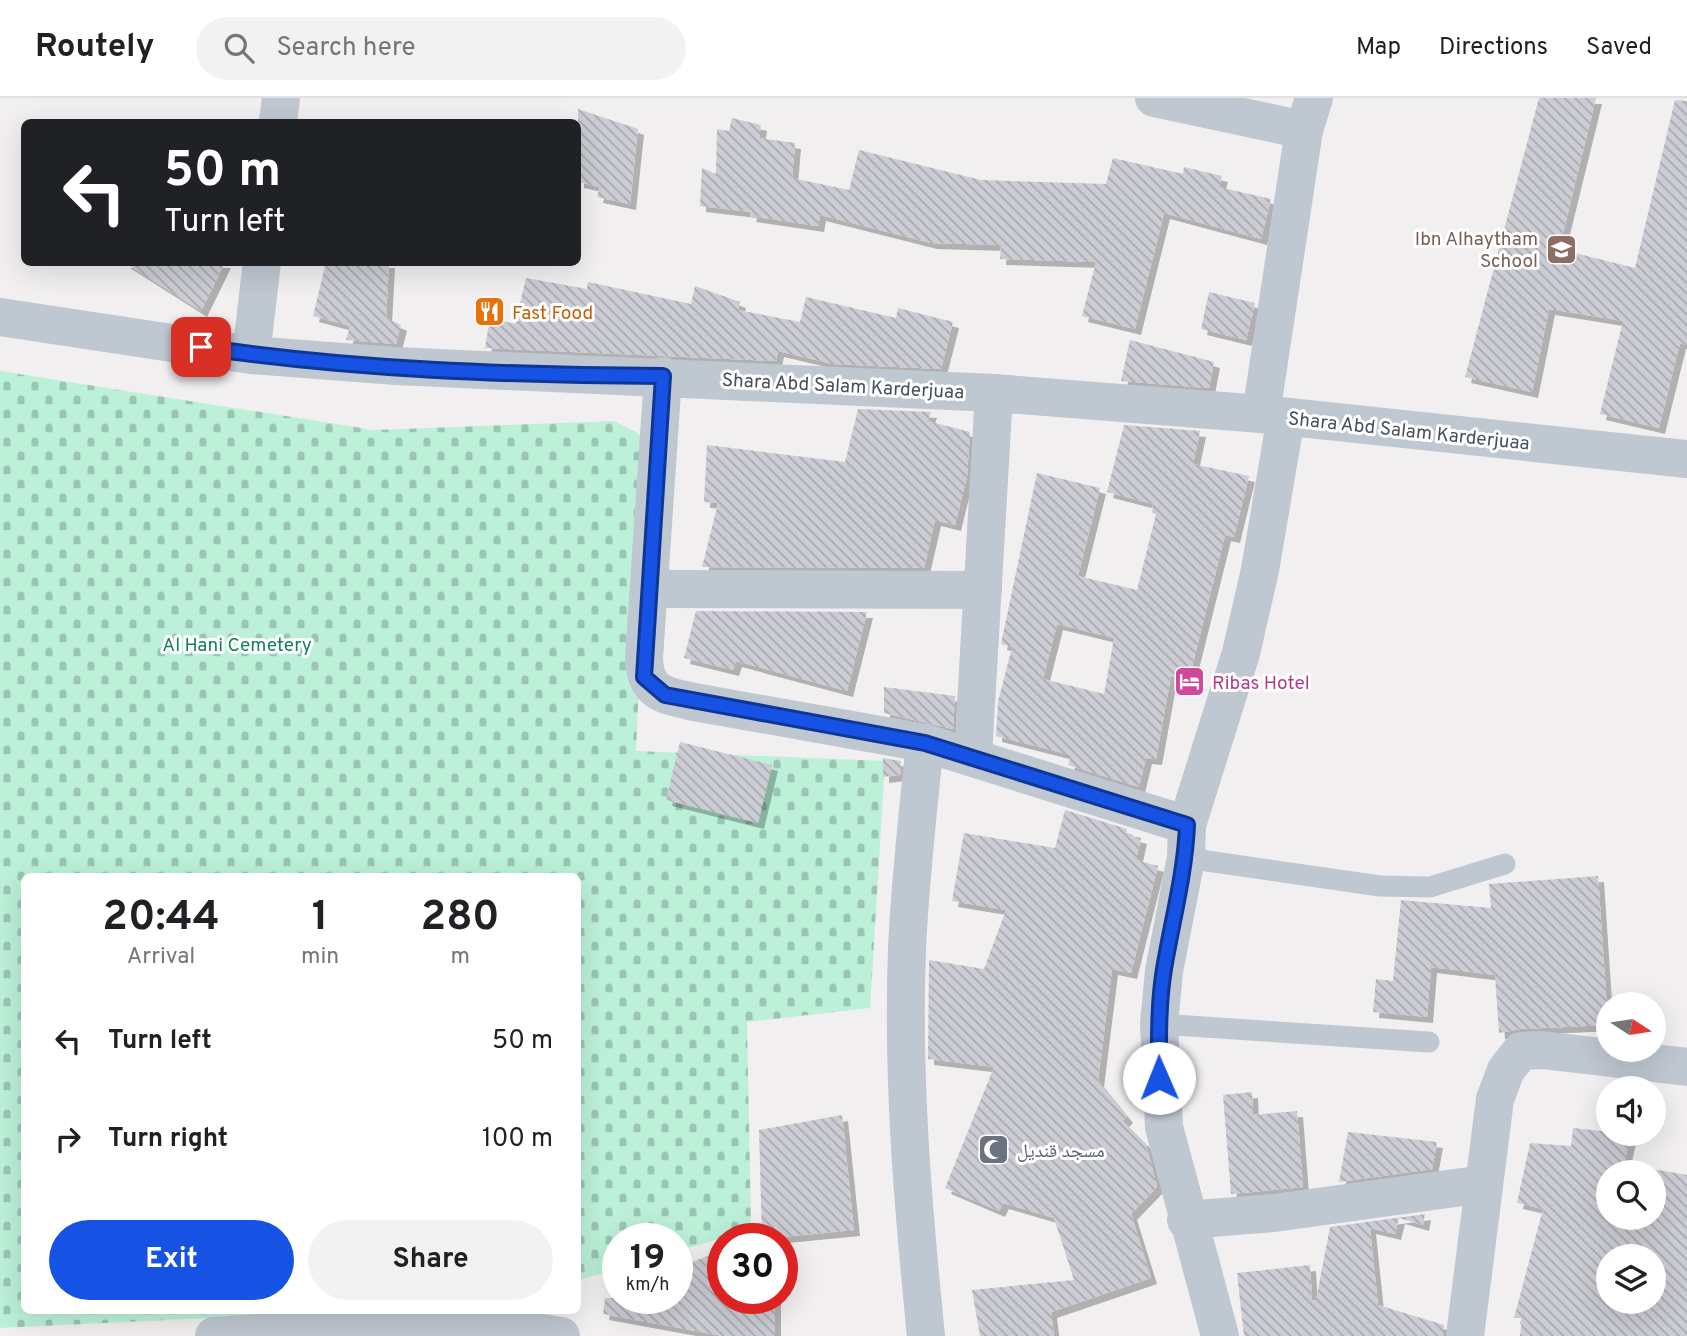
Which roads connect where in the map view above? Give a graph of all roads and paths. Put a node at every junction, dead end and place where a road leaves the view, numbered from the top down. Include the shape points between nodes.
1 (281, 98) edge
2 (1154, 98) edge
3 (1309, 114) edge
4 (278, 119) edge
5 (262, 266) edge
6 (0, 317) edge
7 (251, 355) junction
8 (663, 376) junction
9 (994, 393) junction
10 (1273, 415) junction
11 (1687, 459) edge
12 (651, 589) junction
13 (983, 590) junction
14 (925, 743) junction
15 (973, 756) junction
16 (1186, 841) junction
17 (1505, 864) dead end
18 (1159, 1024) junction
19 (1429, 1042) dead end
20 (1687, 1067) edge
21 (1484, 1184) junction
22 (1186, 1220) junction
23 (214, 1336) edge
24 (561, 1336) edge
25 (926, 1336) edge
26 (1220, 1336) edge
27 (1465, 1336) edge

1 - 4 street
2 - 3 street
3 - 10 street
5 - 7 street
6 - 7 street, Shara Abd Salam Karderjuaa
7 - 8 street, Shara Abd Salam Karderjuaa via 396,366
8 - 9 street, Shara Abd Salam Karderjuaa
8 - 12 street
9 - 10 street, Shara Abd Salam Karderjuaa
9 - 13 street
10 - 11 street, Shara Abd Salam Karderjuaa
10 - 16 street via 1260,570 1241,653
12 - 13 street
12 - 14 street via 644,677 665,695
13 - 15 street
14 - 15 street
14 - 25 street via 914,842 906,1010 912,1189
15 - 16 street
16 - 17 lane via 1380,886 1430,887
16 - 18 street
18 - 19 lane
18 - 22 street via 1164,1127
20 - 21 street via 1521,1051 1506,1070 1495,1099
21 - 22 street via 1274,1213
21 - 27 street
22 - 26 street
23 - 24 street via 414,1322

